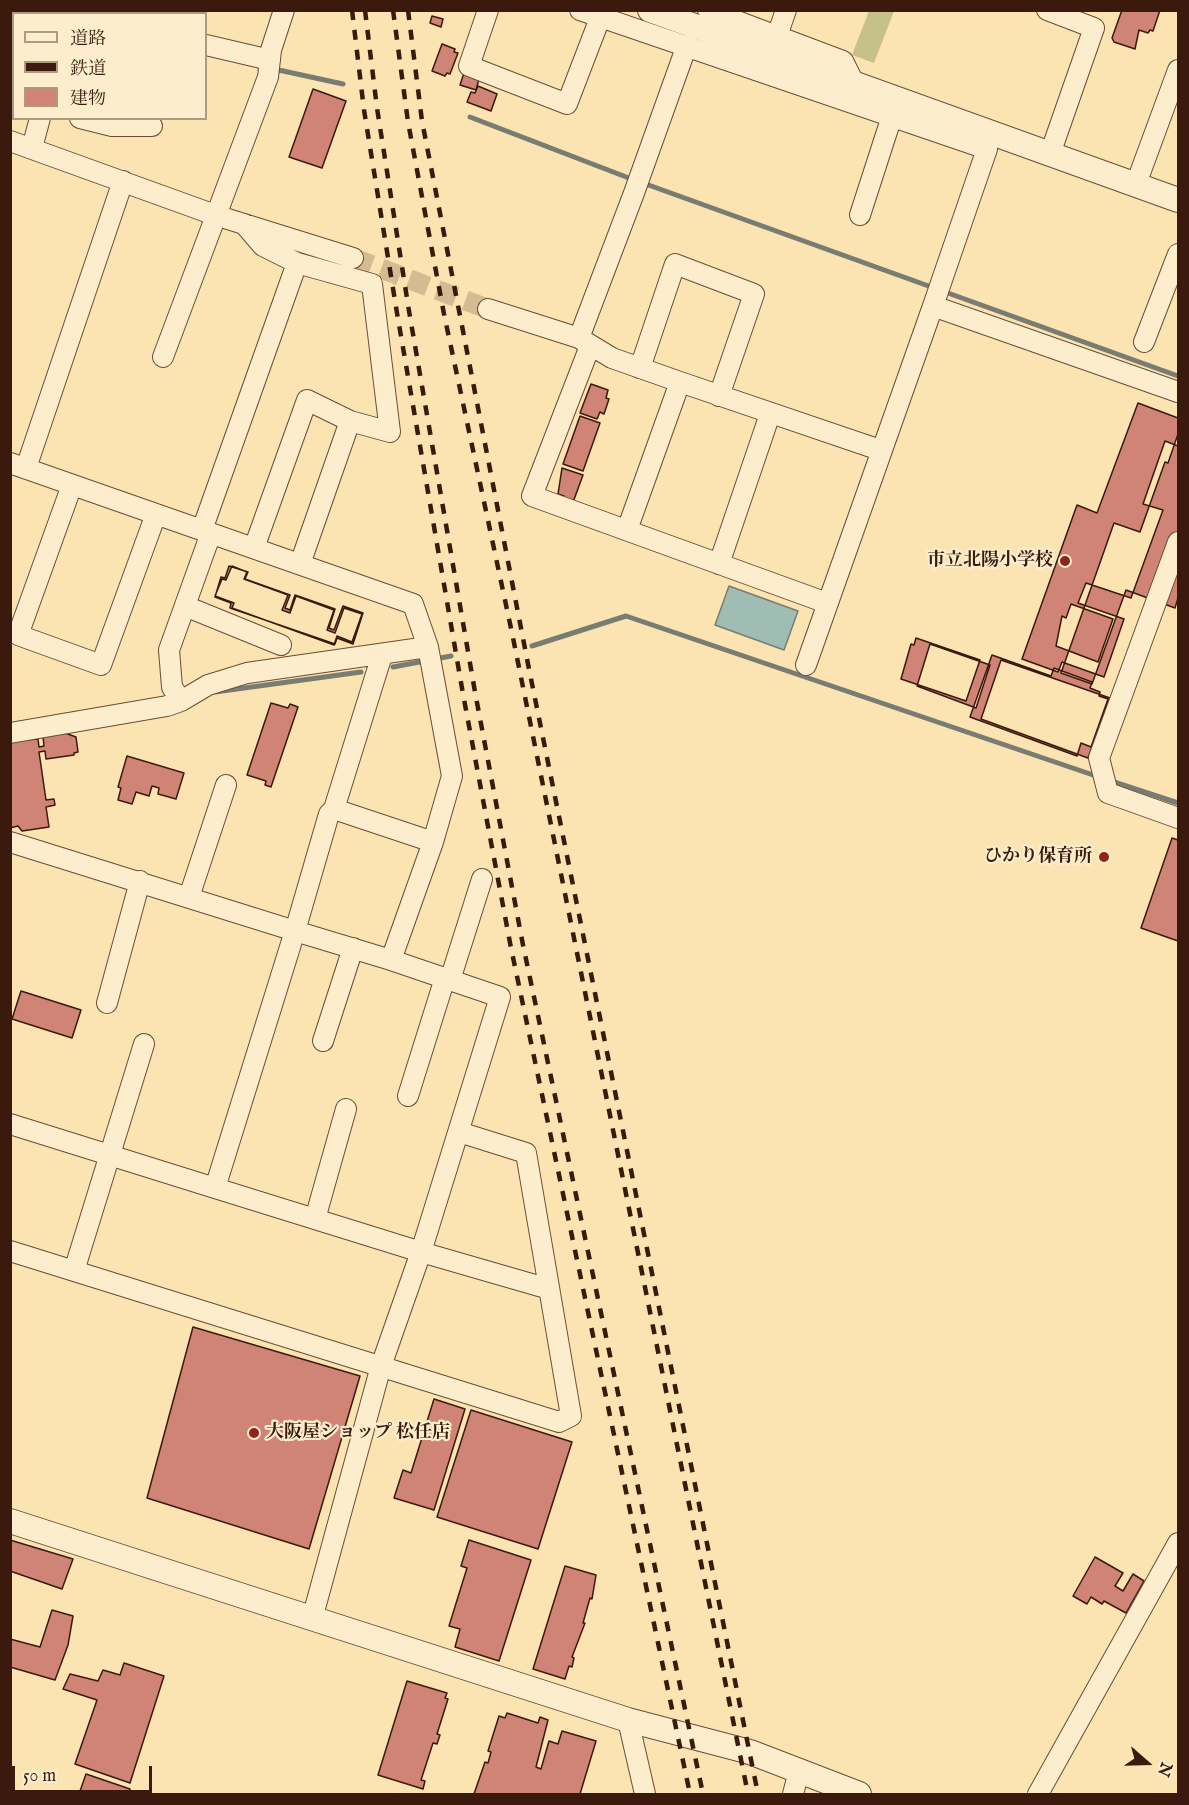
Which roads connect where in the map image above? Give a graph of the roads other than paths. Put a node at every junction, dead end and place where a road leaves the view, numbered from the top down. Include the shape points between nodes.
1 (284, 10) edge
2 (488, 10) edge
3 (579, 10) edge
4 (650, 10) edge
5 (708, 10) edge
6 (786, 10) edge
7 (1047, 10) edge
8 (600, 18) junction
9 (777, 36) junction
10 (207, 45) edge
11 (687, 45) junction
12 (269, 65) junction
13 (1179, 70) edge
14 (855, 85) junction
15 (892, 116) junction
16 (39, 120) edge
17 (88, 120) edge
18 (152, 126) dead end
19 (10, 141) edge
20 (32, 148) junction
21 (1050, 154) junction
22 (123, 181) junction
23 (1136, 184) junction
24 (1179, 200) edge
25 (215, 215) junction
26 (860, 215) dead end
27 (244, 224) junction
28 (1179, 254) edge
29 (353, 258) tunnel mouth
30 (297, 263) junction
31 (936, 295) junction
32 (488, 309) tunnel mouth
33 (584, 342) junction
34 (1144, 342) dead end
35 (163, 357) dead end
36 (640, 368) junction
37 (680, 382) junction
38 (1179, 392) edge
39 (719, 396) junction
40 (770, 414) junction
41 (350, 421) junction
42 (880, 450) junction
43 (18, 466) edge
44 (72, 485) junction
45 (156, 514) junction
46 (627, 530) junction
47 (206, 532) junction
48 (254, 548) junction
49 (1177, 550) edge
50 (300, 564) junction
51 (719, 564) junction
52 (827, 603) junction
53 (185, 606) junction
54 (281, 645) dead end
55 (428, 647) junction
56 (382, 655) junction
57 (806, 665) dead end
58 (181, 701) junction
59 (10, 733) edge
60 (226, 785) dead end
61 (334, 809) junction
62 (1179, 818) edge
63 (10, 842) edge
64 (434, 842) junction
65 (482, 879) dead end
66 (140, 881) junction
67 (189, 897) junction
68 (296, 931) junction
69 (353, 948) junction
70 (391, 960) junction
71 (447, 979) junction
72 (107, 1003) dead end
73 (323, 1041) dead end
74 (144, 1044) dead end
75 (408, 1096) dead end
76 (346, 1109) dead end
77 (10, 1124) edge
78 (459, 1132) junction
79 (111, 1154) junction
80 (215, 1188) junction
81 (315, 1219) junction
82 (10, 1251) edge
83 (421, 1251) junction
84 (74, 1271) junction
85 (549, 1289) junction
86 (381, 1366) junction
87 (10, 1521) edge
88 (1179, 1543) edge
89 (312, 1619) junction
90 (628, 1720) junction
91 (799, 1771) junction
92 (645, 1794) edge
93 (793, 1794) edge
94 (859, 1794) edge
95 (1038, 1794) edge

1 - 12 street
2 - 8 street via 469,66 567,104
3 - 8 street
4 - 14 street
5 - 9 street
6 - 9 street
7 - 21 street via 1094,28
8 - 11 street
9 - 14 street via 843,61
10 - 12 street
11 - 15 street
11 - 33 street
12 - 25 street
13 - 23 street
14 - 21 street
15 - 26 street
15 - 31 street via 987,149
16 - 20 street
17 - 18 street via 112,126
19 - 20 street
20 - 22 street
21 - 23 street
22 - 25 street
22 - 43 street
23 - 24 street
25 - 27 street
25 - 35 street
27 - 29 street
27 - 30 street via 263,246
28 - 34 street
30 - 41 street via 372,284 390,432
30 - 47 street
31 - 38 street
31 - 42 street
32 - 33 street
33 - 36 street
33 - 46 street via 532,496
36 - 37 street
36 - 39 street via 675,264 754,294
37 - 39 street
37 - 46 street
39 - 40 street
40 - 42 street
40 - 51 street
41 - 48 street via 307,400
41 - 50 street
42 - 52 street
43 - 44 street
44 - 45 street
44 - 45 street via 18,634 101,665
45 - 47 street
46 - 51 street
47 - 48 street
47 - 53 street
48 - 50 street
49 - 62 street via 1099,758 1108,793
50 - 55 street via 412,604
51 - 52 street
52 - 57 street
53 - 54 street
53 - 58 street via 169,650 172,687
55 - 56 street
55 - 64 street via 452,776
56 - 58 street via 247,673 208,685
56 - 61 street
58 - 59 street
60 - 67 street
61 - 64 street
61 - 68 street via 329,814
63 - 66 street
64 - 70 street
65 - 71 street
66 - 67 street
66 - 72 street
67 - 68 street
68 - 69 street
68 - 80 street
69 - 70 street
69 - 73 street
70 - 71 street
71 - 75 street
71 - 78 street via 500,997
74 - 79 street
76 - 81 street
77 - 79 street
78 - 83 street
78 - 85 street via 526,1153
79 - 80 street
79 - 84 street
80 - 81 street
81 - 83 street
82 - 84 street
83 - 85 street
83 - 86 street
84 - 86 street
85 - 86 street via 571,1416 559,1422
86 - 89 street
87 - 89 street
88 - 95 street
89 - 90 street
90 - 91 street via 739,1749
90 - 92 street
91 - 93 street
91 - 94 street

